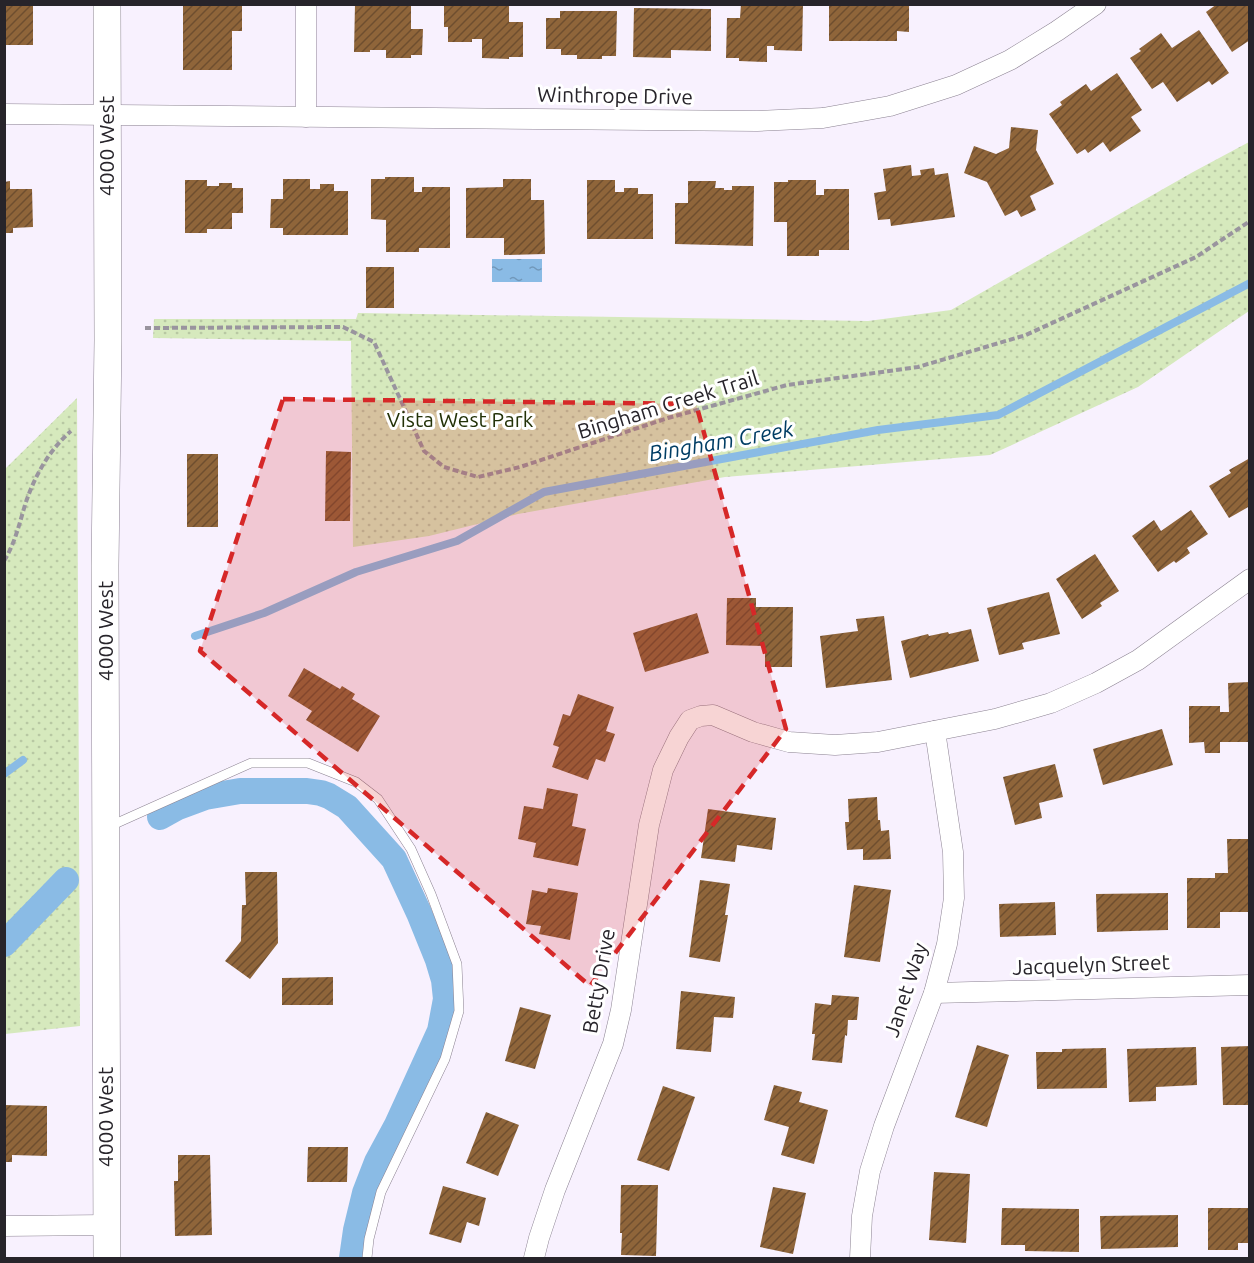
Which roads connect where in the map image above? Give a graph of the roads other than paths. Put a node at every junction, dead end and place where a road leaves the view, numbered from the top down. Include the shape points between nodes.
1 (107, 4) edge
2 (306, 4) edge
3 (1096, 4) edge
4 (4, 114) edge
5 (107, 114) junction
6 (306, 117) junction
7 (1250, 579) edge
8 (934, 731) junction
9 (107, 827) junction
10 (1250, 985) edge
11 (934, 993) junction
12 (106, 1225) junction
13 (4, 1226) edge
14 (107, 1258) edge
15 (367, 1258) edge
16 (534, 1258) edge
17 (860, 1258) edge

1 - 5 main road, 4000 West
2 - 6 street
3 - 6 street, Winthrope Drive via 1010,60 956,85 890,106 823,118 757,121
4 - 5 street, Winthrope Drive
5 - 6 street, Winthrope Drive
5 - 9 main road, 4000 West
7 - 8 street via 1138,660 1096,683 1051,703
8 - 11 street, Janet Way via 953,852 954,898
8 - 16 street, Betty Drive via 836,745 789,742 713,715 690,720 663,770 613,1044 555,1190
9 - 12 main road, 4000 West
9 - 15 lane via 251,763 308,763 356,782 378,799 411,849 457,964 459,1011 445,1059 381,1192
10 - 11 street, Jacquelyn Street
11 - 17 street, Janet Way via 870,1171
12 - 13 street
12 - 14 main road, 4000 West

